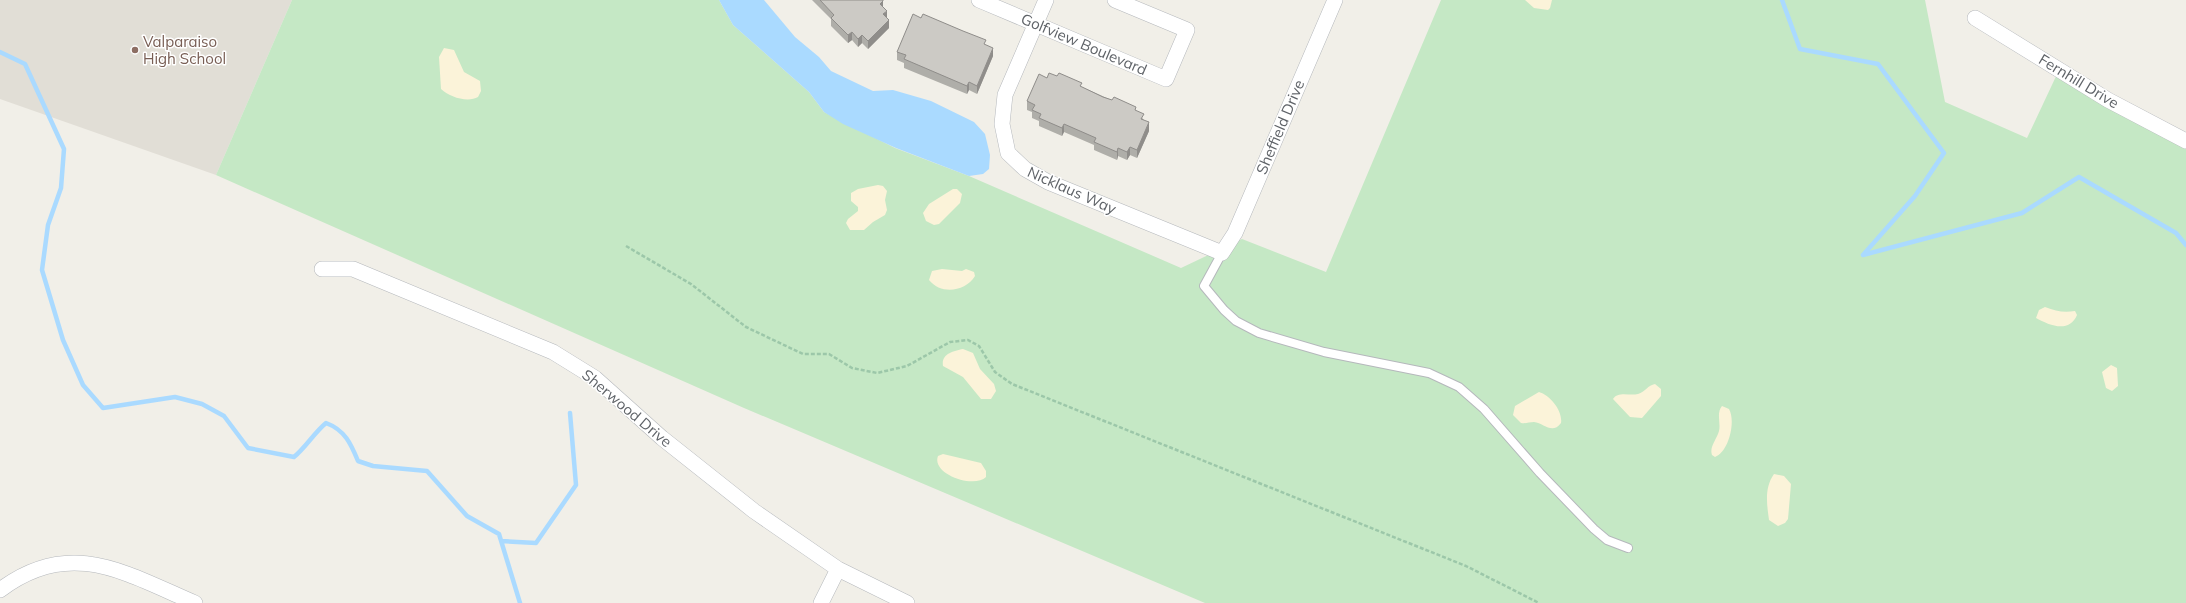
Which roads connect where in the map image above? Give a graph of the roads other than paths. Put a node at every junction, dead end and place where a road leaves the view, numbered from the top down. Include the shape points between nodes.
1 (979, 0) edge
2 (1046, 0) edge
3 (1115, 0) edge
4 (1335, 0) edge
5 (1974, 18) dead end
6 (1036, 24) junction
7 (2186, 141) edge
8 (1222, 253) junction
9 (322, 269) dead end
10 (1628, 548) dead end
11 (838, 569) junction
12 (0, 590) edge
13 (195, 603) edge
14 (821, 603) edge
15 (906, 603) edge

1 - 6 street, Golfview Boulevard
2 - 6 street, Nicklaus Way
3 - 6 street, Golfview Boulevard via 1187,30 1166,79
4 - 8 street, Sheffield Drive via 1235,233
5 - 7 street, Fernhill Drive via 2108,100
6 - 8 street, Nicklaus Way via 1005,95 1002,124 1008,153 1025,169 1048,182
8 - 10 lane via 1204,286 1236,321 1259,333 1298,346 1429,373 1450,382 1480,405 1594,529 1608,540
9 - 11 street, Sherwood Drive via 353,269 553,352 595,378 662,438 754,511
11 - 14 street
11 - 15 street, Sherwood Drive
12 - 13 street via 17,577 48,566 63,562 81,562 98,565

